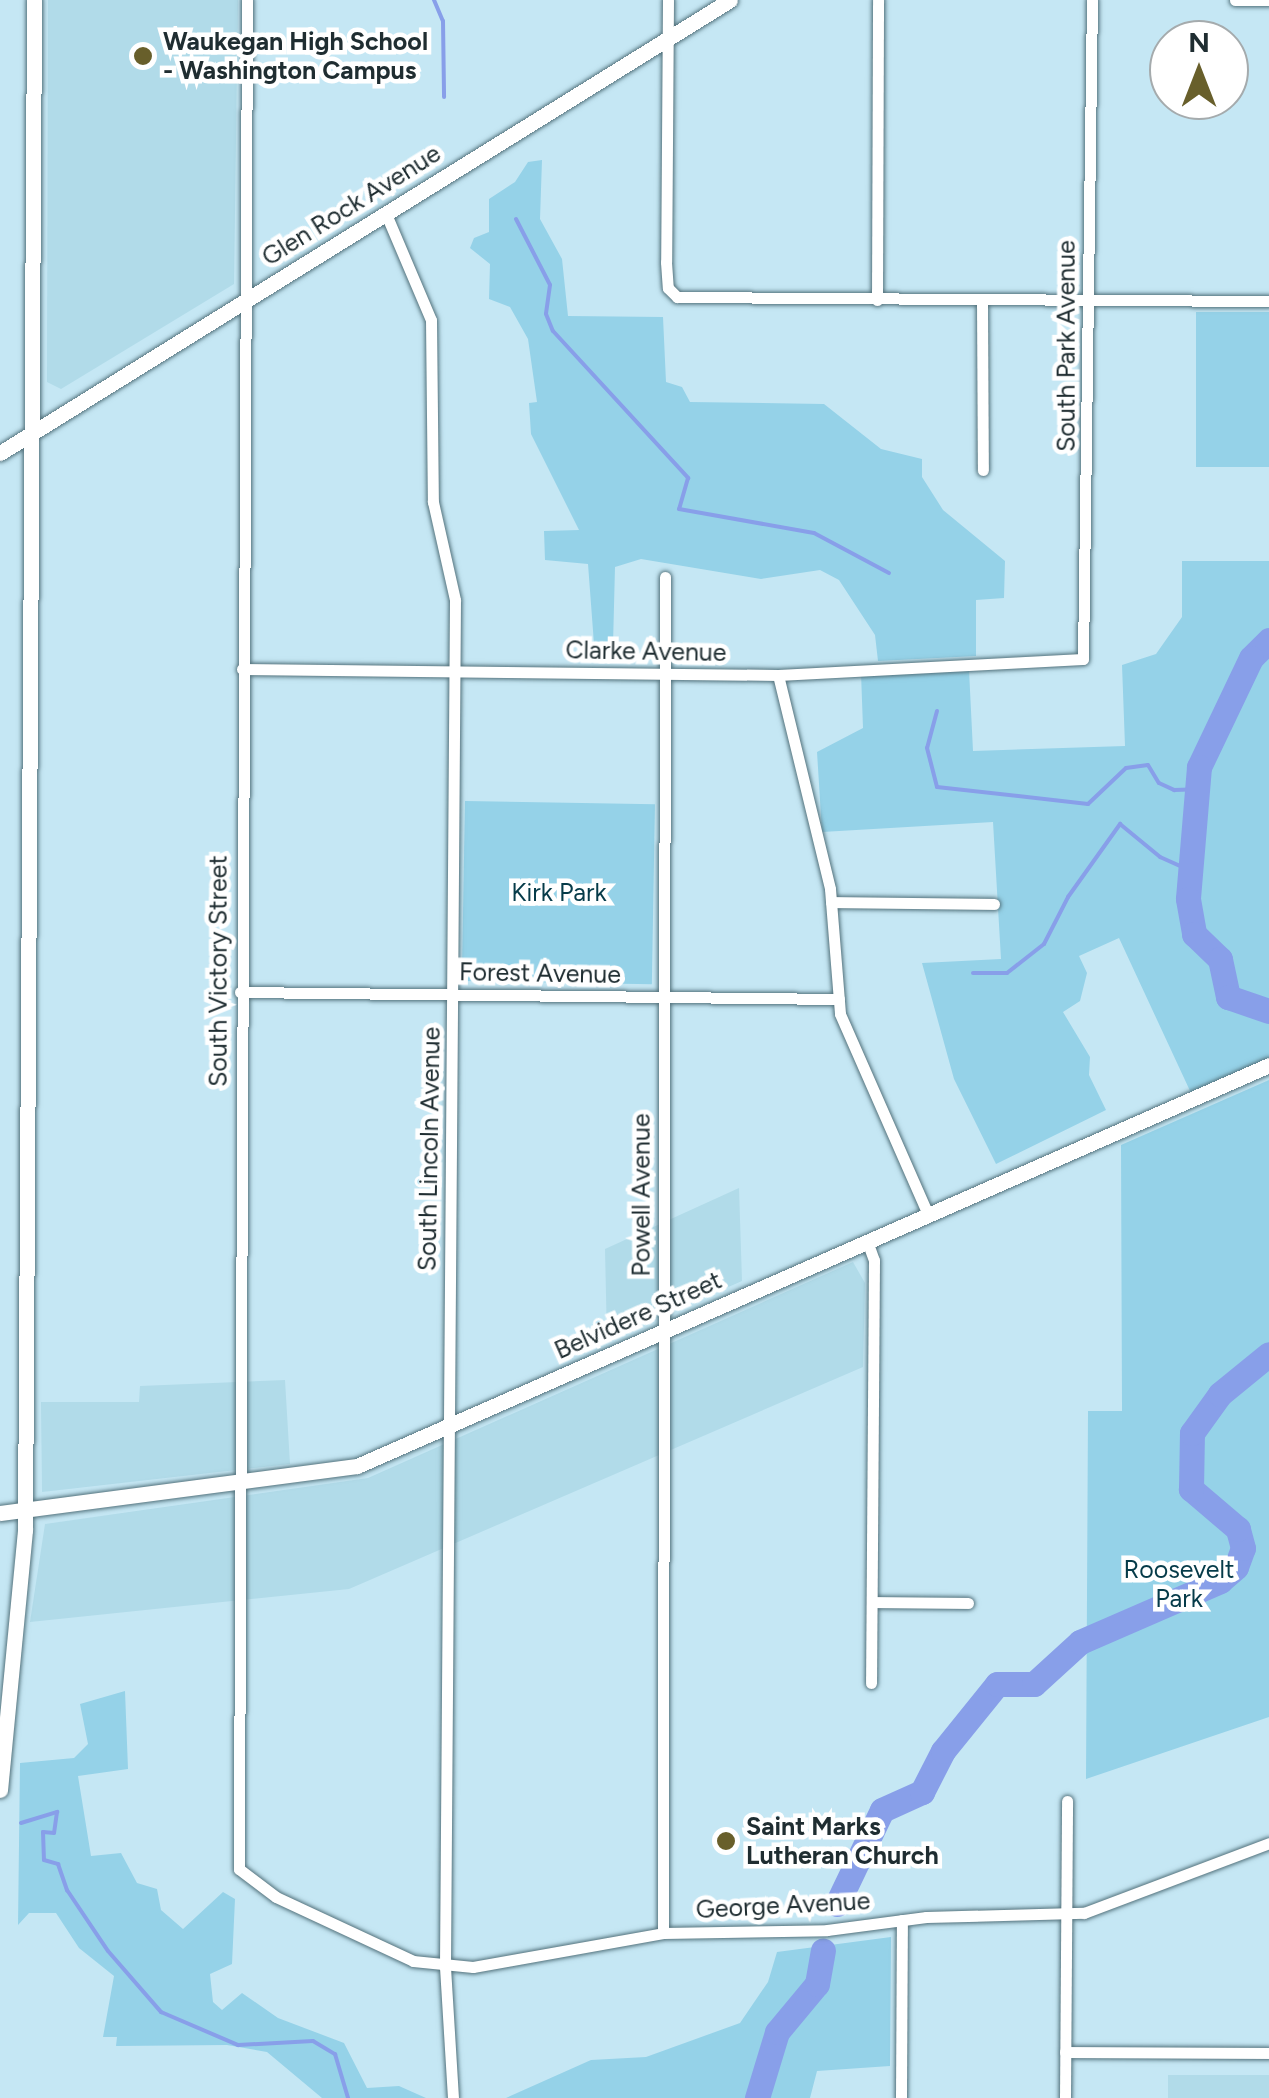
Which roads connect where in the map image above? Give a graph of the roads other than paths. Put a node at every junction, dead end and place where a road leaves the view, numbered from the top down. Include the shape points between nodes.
1 (34, 0) edge
2 (247, 0) edge
3 (668, 0) edge
4 (730, 0) edge
5 (878, 0) edge
6 (1092, 0) edge
7 (1235, 0) edge
8 (1269, 0) edge
9 (667, 39) junction
10 (386, 214) junction
11 (877, 300) junction
12 (1088, 300) junction
13 (982, 301) junction
14 (1269, 301) edge
15 (243, 302) junction
16 (31, 434) junction
17 (0, 453) edge
18 (983, 470) dead end
19 (664, 577) dead end
20 (1050, 664) joint
21 (242, 669) junction
22 (455, 672) junction
23 (664, 674) junction
24 (778, 675) junction
25 (831, 902) junction
26 (994, 904) dead end
27 (240, 992) junction
28 (454, 994) junction
29 (664, 997) junction
30 (839, 999) junction
31 (1269, 1064) edge
32 (928, 1214) junction
33 (867, 1240) junction
34 (662, 1332) junction
35 (448, 1426) junction
36 (237, 1484) junction
37 (24, 1510) junction
38 (0, 1513) edge
39 (872, 1602) junction
40 (968, 1602) dead end
41 (872, 1683) dead end
42 (0, 1790) edge
43 (1067, 1802) dead end
44 (1269, 1843) edge
45 (300, 1908) joint
46 (1066, 1916) junction
47 (902, 1920) junction
48 (663, 1933) junction
49 (445, 1967) junction
50 (1065, 2052) junction
51 (1269, 2053) edge
52 (453, 2098) edge
53 (902, 2098) edge
54 (1065, 2098) edge

1 - 16 street
2 - 15 street, South Victory Street
3 - 9 street
4 - 9 street, Glen Rock Avenue
5 - 11 street
6 - 12 street, South Park Avenue
7 - 8 street
9 - 10 street, Glen Rock Avenue
9 - 11 street via 668,288 677,297
10 - 15 street, Glen Rock Avenue
10 - 22 street, South Lincoln Avenue via 431,320 433,502 451,563
11 - 13 street
12 - 13 street
12 - 14 street
12 - 20 street, South Park Avenue via 1085,650 1082,658
13 - 18 street
15 - 16 street, Glen Rock Avenue
15 - 21 street, South Victory Street
16 - 17 street, Glen Rock Avenue
16 - 37 street
19 - 23 street, Powell Avenue
20 - 24 street, Clarke Avenue
21 - 22 street, Clarke Avenue
21 - 27 street, South Victory Street
22 - 23 street, Clarke Avenue
22 - 28 street, South Lincoln Avenue
23 - 24 street, Clarke Avenue
23 - 29 street, Powell Avenue
24 - 25 street
25 - 26 street
25 - 30 street
27 - 28 street, Forest Avenue
27 - 36 street, South Victory Street
28 - 29 street, Forest Avenue
28 - 35 street, South Lincoln Avenue
29 - 30 street, Forest Avenue
29 - 34 street, Powell Avenue
30 - 32 street
31 - 32 street, Belvidere Street
32 - 33 street, Belvidere Street
33 - 34 street, Belvidere Street
33 - 39 street via 874,1260
34 - 35 street, Belvidere Street
34 - 48 street, Powell Avenue
35 - 36 street, Belvidere Street via 357,1466
35 - 49 street, South Lincoln Avenue
36 - 37 street, Belvidere Street
36 - 45 street, South Victory Street via 235,1860 260,1887
37 - 38 street, Belvidere Street
37 - 42 street
39 - 40 street
39 - 41 street
43 - 46 street
44 - 46 street, George Avenue
45 - 49 street, George Avenue via 413,1961
46 - 47 street, George Avenue
46 - 50 street
47 - 48 street, George Avenue via 827,1930
47 - 53 street
48 - 49 street, George Avenue
49 - 52 street, South Lincoln Avenue
50 - 51 street
50 - 54 street

